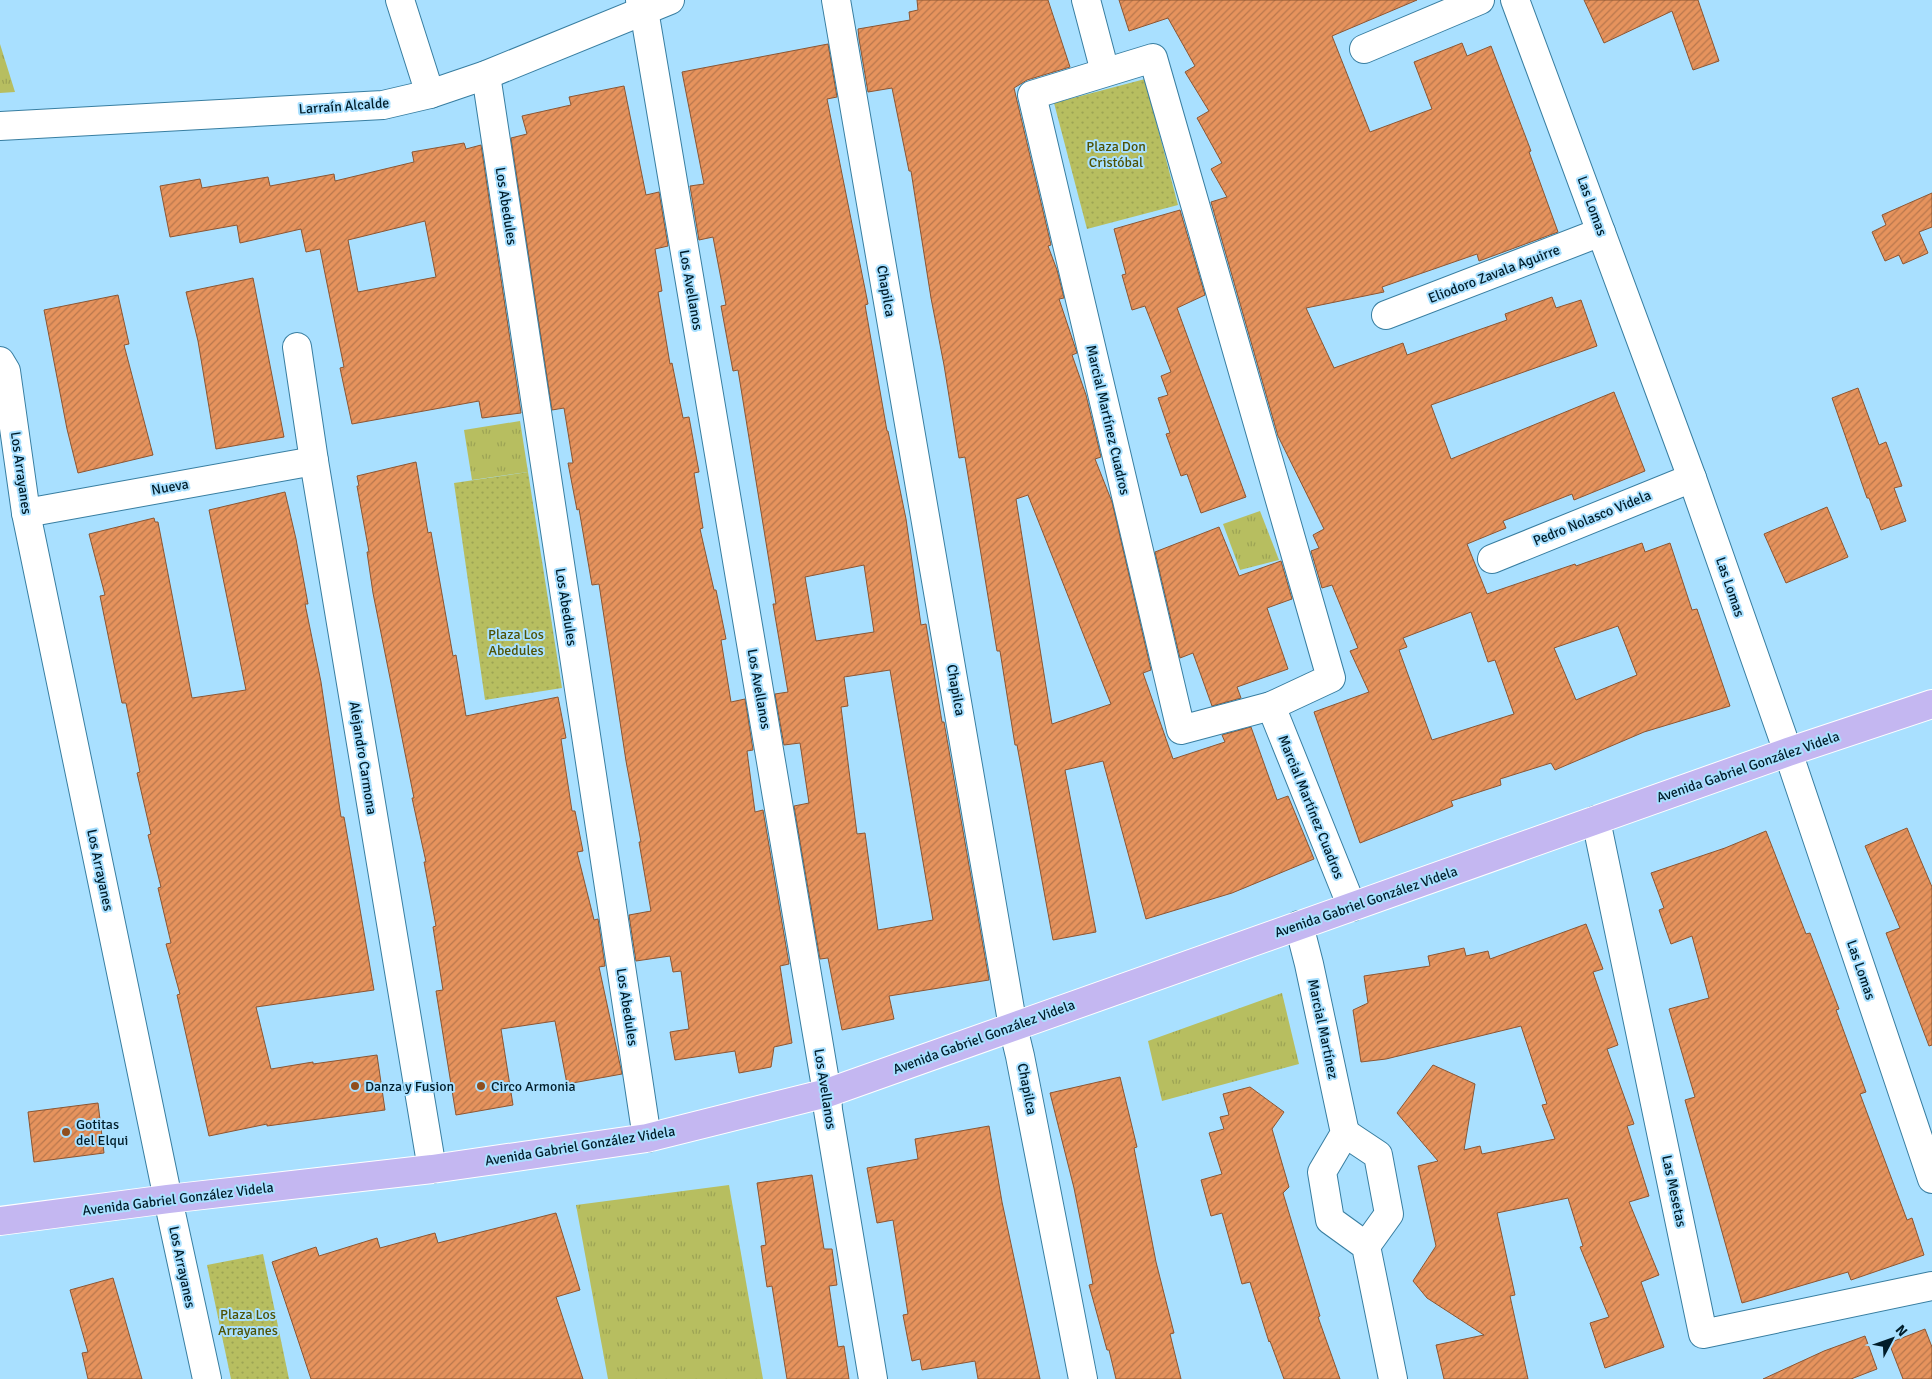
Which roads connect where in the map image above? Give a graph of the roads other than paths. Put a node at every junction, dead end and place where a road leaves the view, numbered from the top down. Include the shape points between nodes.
1 (400, 0) edge
2 (670, 0) edge
3 (836, 0) edge
4 (1086, 0) edge
5 (1480, 0) edge
6 (1515, 0) edge
7 (642, 5) edge
8 (1364, 49) dead end
9 (1105, 72) junction
10 (486, 75) junction
11 (430, 94) junction
12 (0, 126) edge
13 (1601, 232) junction
14 (1386, 316) dead end
15 (297, 347) dead end
16 (0, 362) edge
17 (314, 461) junction
18 (1692, 478) junction
19 (26, 513) junction
20 (1492, 559) dead end
21 (1932, 704) edge
22 (1271, 706) junction
23 (1788, 752) junction
24 (1596, 820) junction
25 (1352, 906) junction
26 (1299, 926) junction
27 (1013, 1027) junction
28 (827, 1093) junction
29 (1344, 1133) junction
30 (647, 1138) junction
31 (432, 1169) junction
32 (1932, 1179) edge
33 (168, 1199) junction
34 (0, 1221) edge
35 (1366, 1246) junction
36 (1932, 1286) edge
37 (207, 1379) edge
38 (873, 1379) edge
39 (1083, 1379) edge
40 (1393, 1379) edge

1 - 11 street
2 - 7 street, Larraín Alcalde
3 - 27 street, Chapilca
4 - 9 street
5 - 8 street
6 - 13 street, Las Lomas
7 - 10 street, Larraín Alcalde
7 - 28 street, Los Avellanos
9 - 22 street, Marcial Martínez Cuadros via 1153,58 1331,678
9 - 22 street, Marcial Martínez Cuadros via 1032,95 1181,730
10 - 11 street, Larraín Alcalde
10 - 30 street, Los Abedules
11 - 12 street, Larraín Alcalde via 383,105
13 - 14 street, Eliodoro Zavala Aguirre
13 - 18 street, Las Lomas
15 - 17 street, Alejandro Carmona
16 - 19 street, Los Arrayanes via 6,371
17 - 19 street, Nueva
17 - 31 street, Alejandro Carmona
18 - 20 street, Pedro Nolasco Videla
18 - 23 street, Las Lomas
19 - 33 street, Los Arrayanes
21 - 23 main road, Avenida Gabriel González Videla
22 - 25 street, Marcial Martínez Cuadros
23 - 24 main road, Avenida Gabriel González Videla
23 - 32 street, Las Lomas
24 - 25 main road, Avenida Gabriel González Videla
24 - 36 street, Las Mesetas via 1703,1334
25 - 26 main road, Avenida Gabriel González Videla
26 - 27 main road, Avenida Gabriel González Videla
26 - 29 street, Marcial Martínez
27 - 28 main road, Avenida Gabriel González Videla
27 - 39 street, Chapilca
28 - 30 main road, Avenida Gabriel González Videla
28 - 38 street, Los Avellanos
29 - 35 street via 1322,1172 1330,1220
29 - 35 street via 1378,1155 1389,1214
30 - 31 main road, Avenida Gabriel González Videla
31 - 33 main road, Avenida Gabriel González Videla
33 - 34 main road, Avenida Gabriel González Videla
33 - 37 street, Los Arrayanes
35 - 40 street

